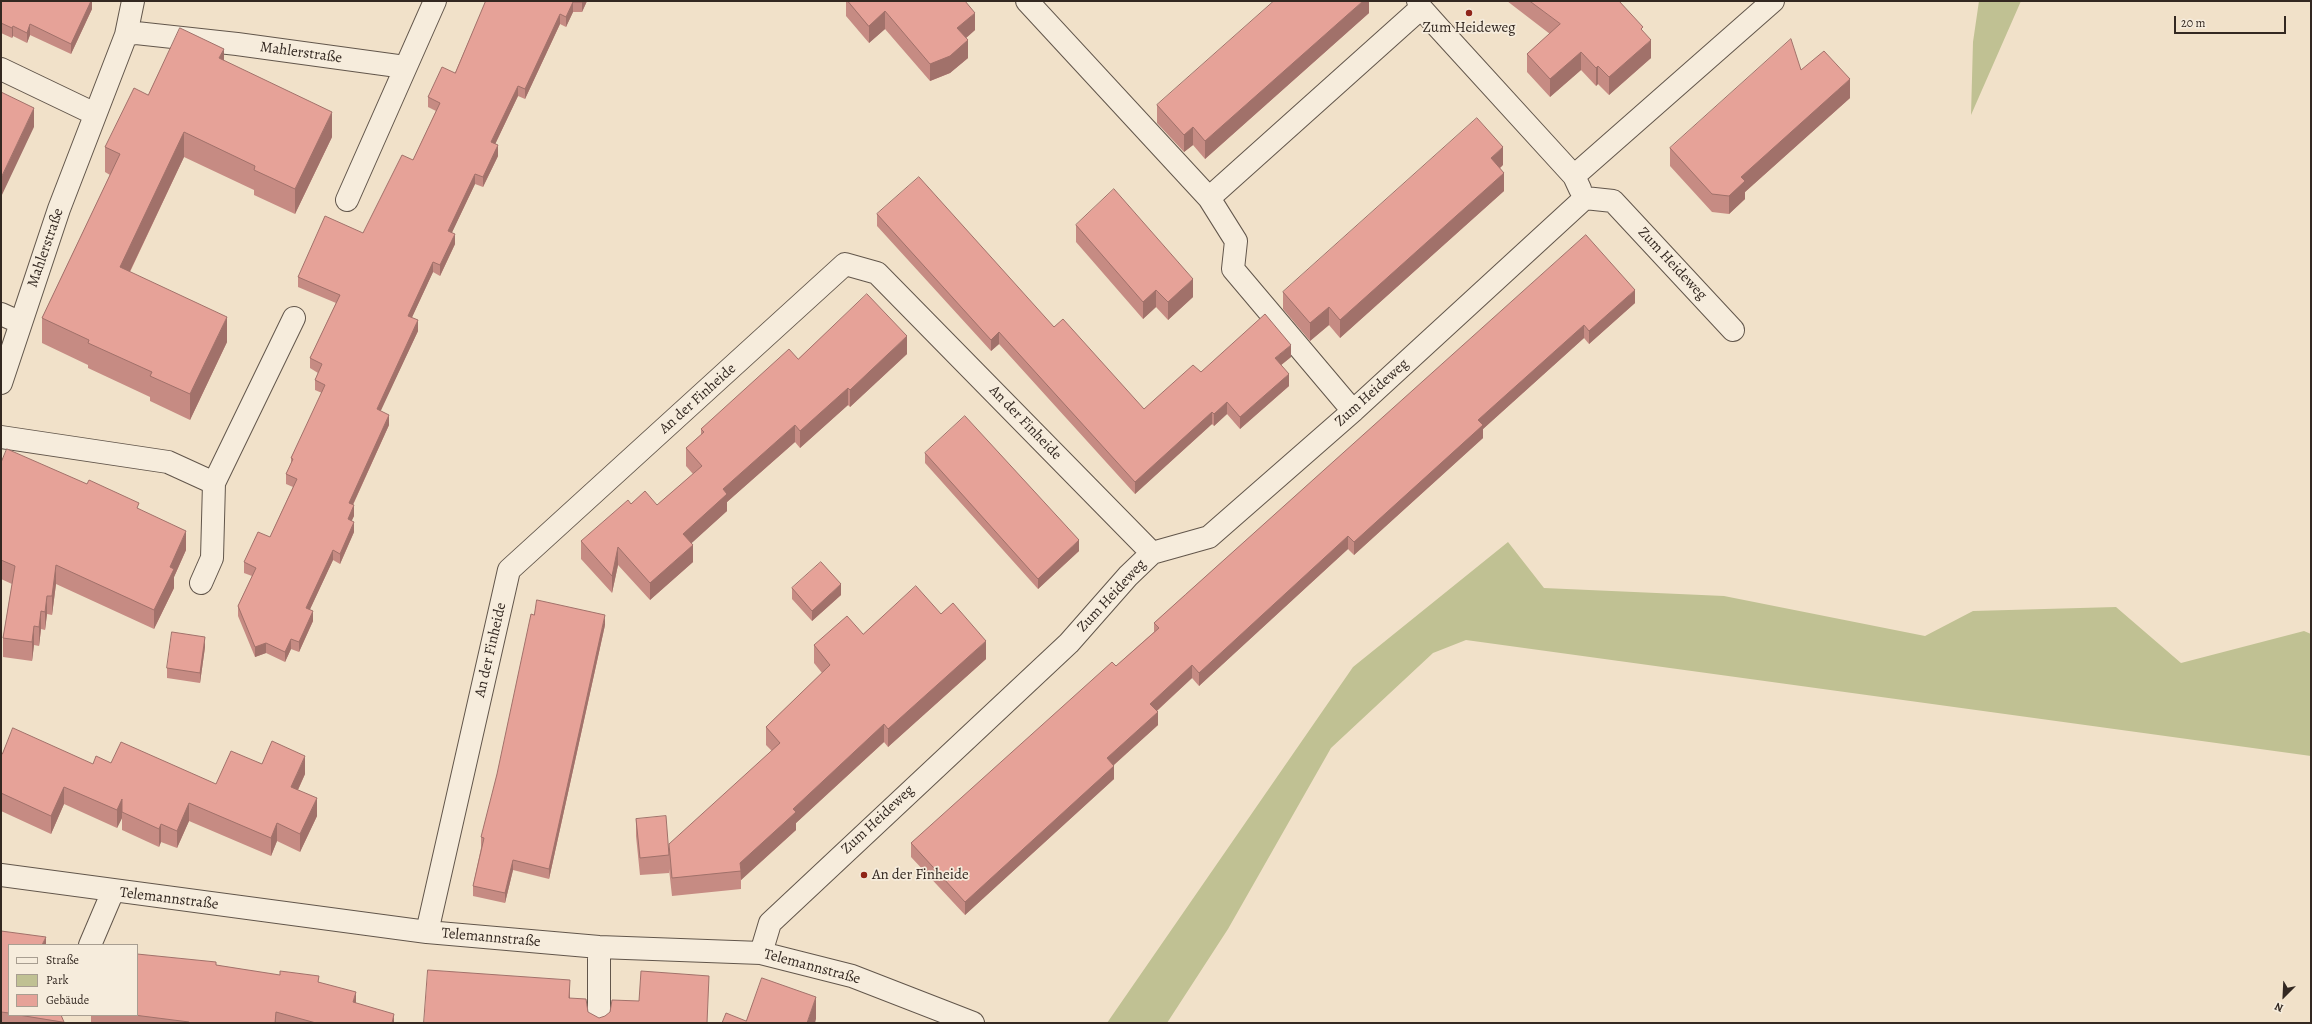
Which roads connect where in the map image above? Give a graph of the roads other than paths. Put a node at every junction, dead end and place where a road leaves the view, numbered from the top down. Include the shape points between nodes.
1 (132, 1) edge
2 (435, 1) edge
3 (1027, 1) edge
4 (1772, 1) edge
5 (1420, 4) edge
6 (126, 35) junction
7 (405, 66) junction
8 (1, 69) edge
9 (95, 114) junction
10 (1574, 176) junction
11 (1209, 198) junction
12 (1585, 198) junction
13 (347, 200) dead end
14 (1, 314) edge
15 (294, 318) dead end
16 (21, 323) junction
17 (1733, 330) dead end
18 (1, 384) edge
19 (1353, 411) junction
20 (1, 437) edge
21 (214, 483) junction
22 (1152, 553) junction
23 (201, 583) dead end
24 (1, 875) edge
25 (113, 891) junction
26 (426, 932) junction
27 (90, 944) edge
28 (599, 947) junction
29 (761, 953) junction
30 (599, 1023) edge
31 (973, 1023) edge

1 - 6 street, Mahlerstraße
2 - 7 street
3 - 11 street
4 - 10 street
5 - 10 street
5 - 11 street
6 - 7 street, Mahlerstraße via 136,33 229,43
6 - 9 street, Mahlerstraße
7 - 13 street
8 - 9 street
9 - 16 street, Mahlerstraße via 59,209
10 - 12 street
11 - 19 street via 1236,241 1233,269
12 - 17 street, Zum Heideweg via 1613,201
12 - 19 street, Zum Heideweg
14 - 16 street
15 - 21 street
16 - 18 street, Mahlerstraße
19 - 22 street, Zum Heideweg via 1209,537
20 - 21 street via 168,462
21 - 23 street via 212,558
22 - 26 street, An der Finheide via 877,273 844,264 509,570
22 - 29 street, Zum Heideweg via 1128,576 1069,643 770,923
24 - 25 street, Telemannstraße
25 - 26 street, Telemannstraße
25 - 27 street
26 - 28 street, Telemannstraße
28 - 29 street, Telemannstraße
28 - 30 street
29 - 31 street, Telemannstraße via 852,976

